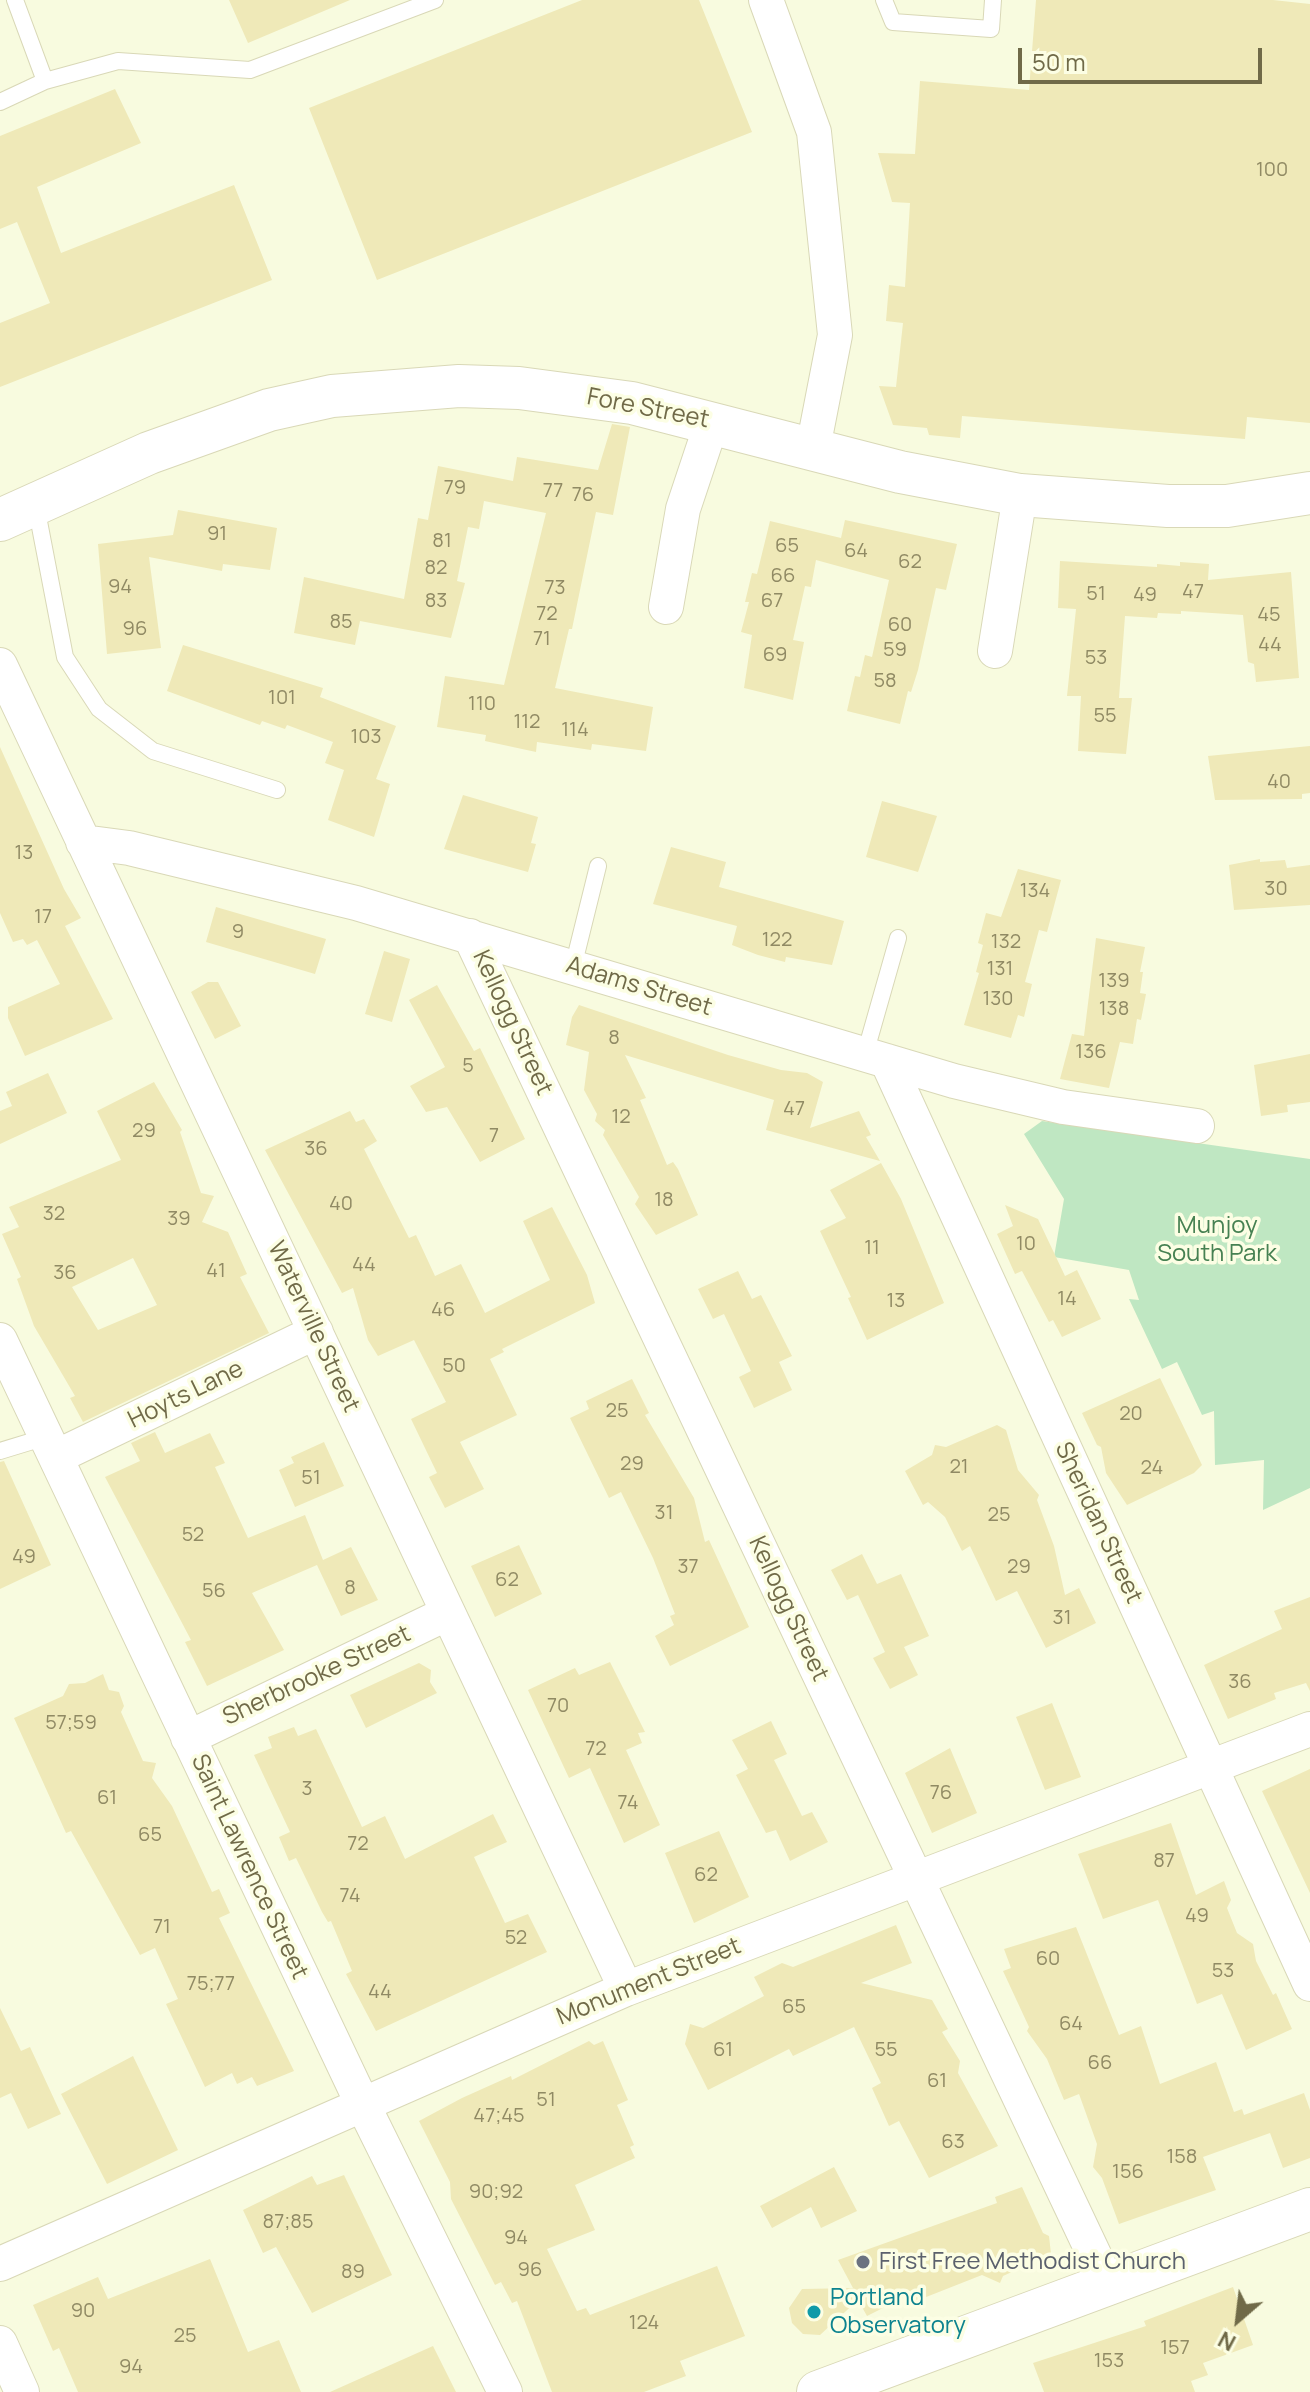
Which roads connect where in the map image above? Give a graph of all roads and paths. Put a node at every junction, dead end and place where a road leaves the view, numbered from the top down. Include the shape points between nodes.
1 (15, 0) edge
2 (435, 0) edge
3 (766, 0) edge
4 (884, 0) edge
5 (993, 0) edge
6 (45, 81) junction
7 (0, 102) edge
8 (712, 422) junction
9 (813, 448) junction
10 (1310, 493) edge
11 (1020, 495) junction
12 (18, 512) edge
13 (666, 607) dead end
14 (995, 651) dead end
15 (0, 665) edge
16 (277, 790) dead end
17 (83, 842) junction
18 (598, 866) dead end
19 (470, 936) junction
20 (898, 938) dead end
21 (573, 967) junction
22 (876, 1058) junction
23 (1197, 1126) dead end
24 (316, 1332) junction
25 (0, 1340) edge
26 (51, 1447) junction
27 (0, 1451) edge
28 (446, 1614) junction
29 (1310, 1729) edge
30 (188, 1738) junction
31 (1209, 1767) junction
32 (915, 1877) junction
33 (1310, 1984) edge
34 (626, 1989) junction
35 (362, 2103) junction
36 (1310, 2209) edge
37 (0, 2264) edge
38 (1107, 2282) junction
39 (0, 2343) edge
40 (22, 2392) edge
41 (505, 2392) edge
42 (818, 2392) edge

1 - 6 lane
2 - 6 lane via 250,70 118,61
3 - 9 street via 814,132 835,335
4 - 5 lane via 893,22 991,29
6 - 7 lane
8 - 9 street, Fore Street
8 - 12 street, Fore Street via 632,403 519,388 459,386 332,396 210,430
8 - 13 street via 683,509
9 - 11 street, Fore Street via 900,472
10 - 11 street, Fore Street via 1227,506
11 - 14 street
12 - 16 lane via 65,657 99,709 153,751
15 - 17 street, Waterville Street
17 - 19 street, Adams Street via 129,848 356,903
17 - 24 street, Waterville Street
18 - 21 lane
19 - 21 street, Adams Street
19 - 32 street, Kellogg Street
20 - 22 lane
21 - 22 street, Adams Street
22 - 23 street, Adams Street via 1063,1107
22 - 31 street, Sheridan Street
24 - 26 street, Hoyts Lane
24 - 28 street, Waterville Street
25 - 26 street, Saint Lawrence Street
26 - 27 lane
26 - 30 street, Saint Lawrence Street
28 - 30 street, Sherbrooke Street
28 - 34 street, Waterville Street
29 - 31 street, Monument Street
30 - 35 street, Saint Lawrence Street
31 - 32 street, Monument Street
31 - 33 street, Sheridan Street
32 - 34 street, Monument Street
32 - 38 street, Kellogg Street
34 - 35 street, Monument Street
35 - 37 street, Monument Street
35 - 41 street, Saint Lawrence Street
36 - 38 street
38 - 42 street
39 - 40 street

